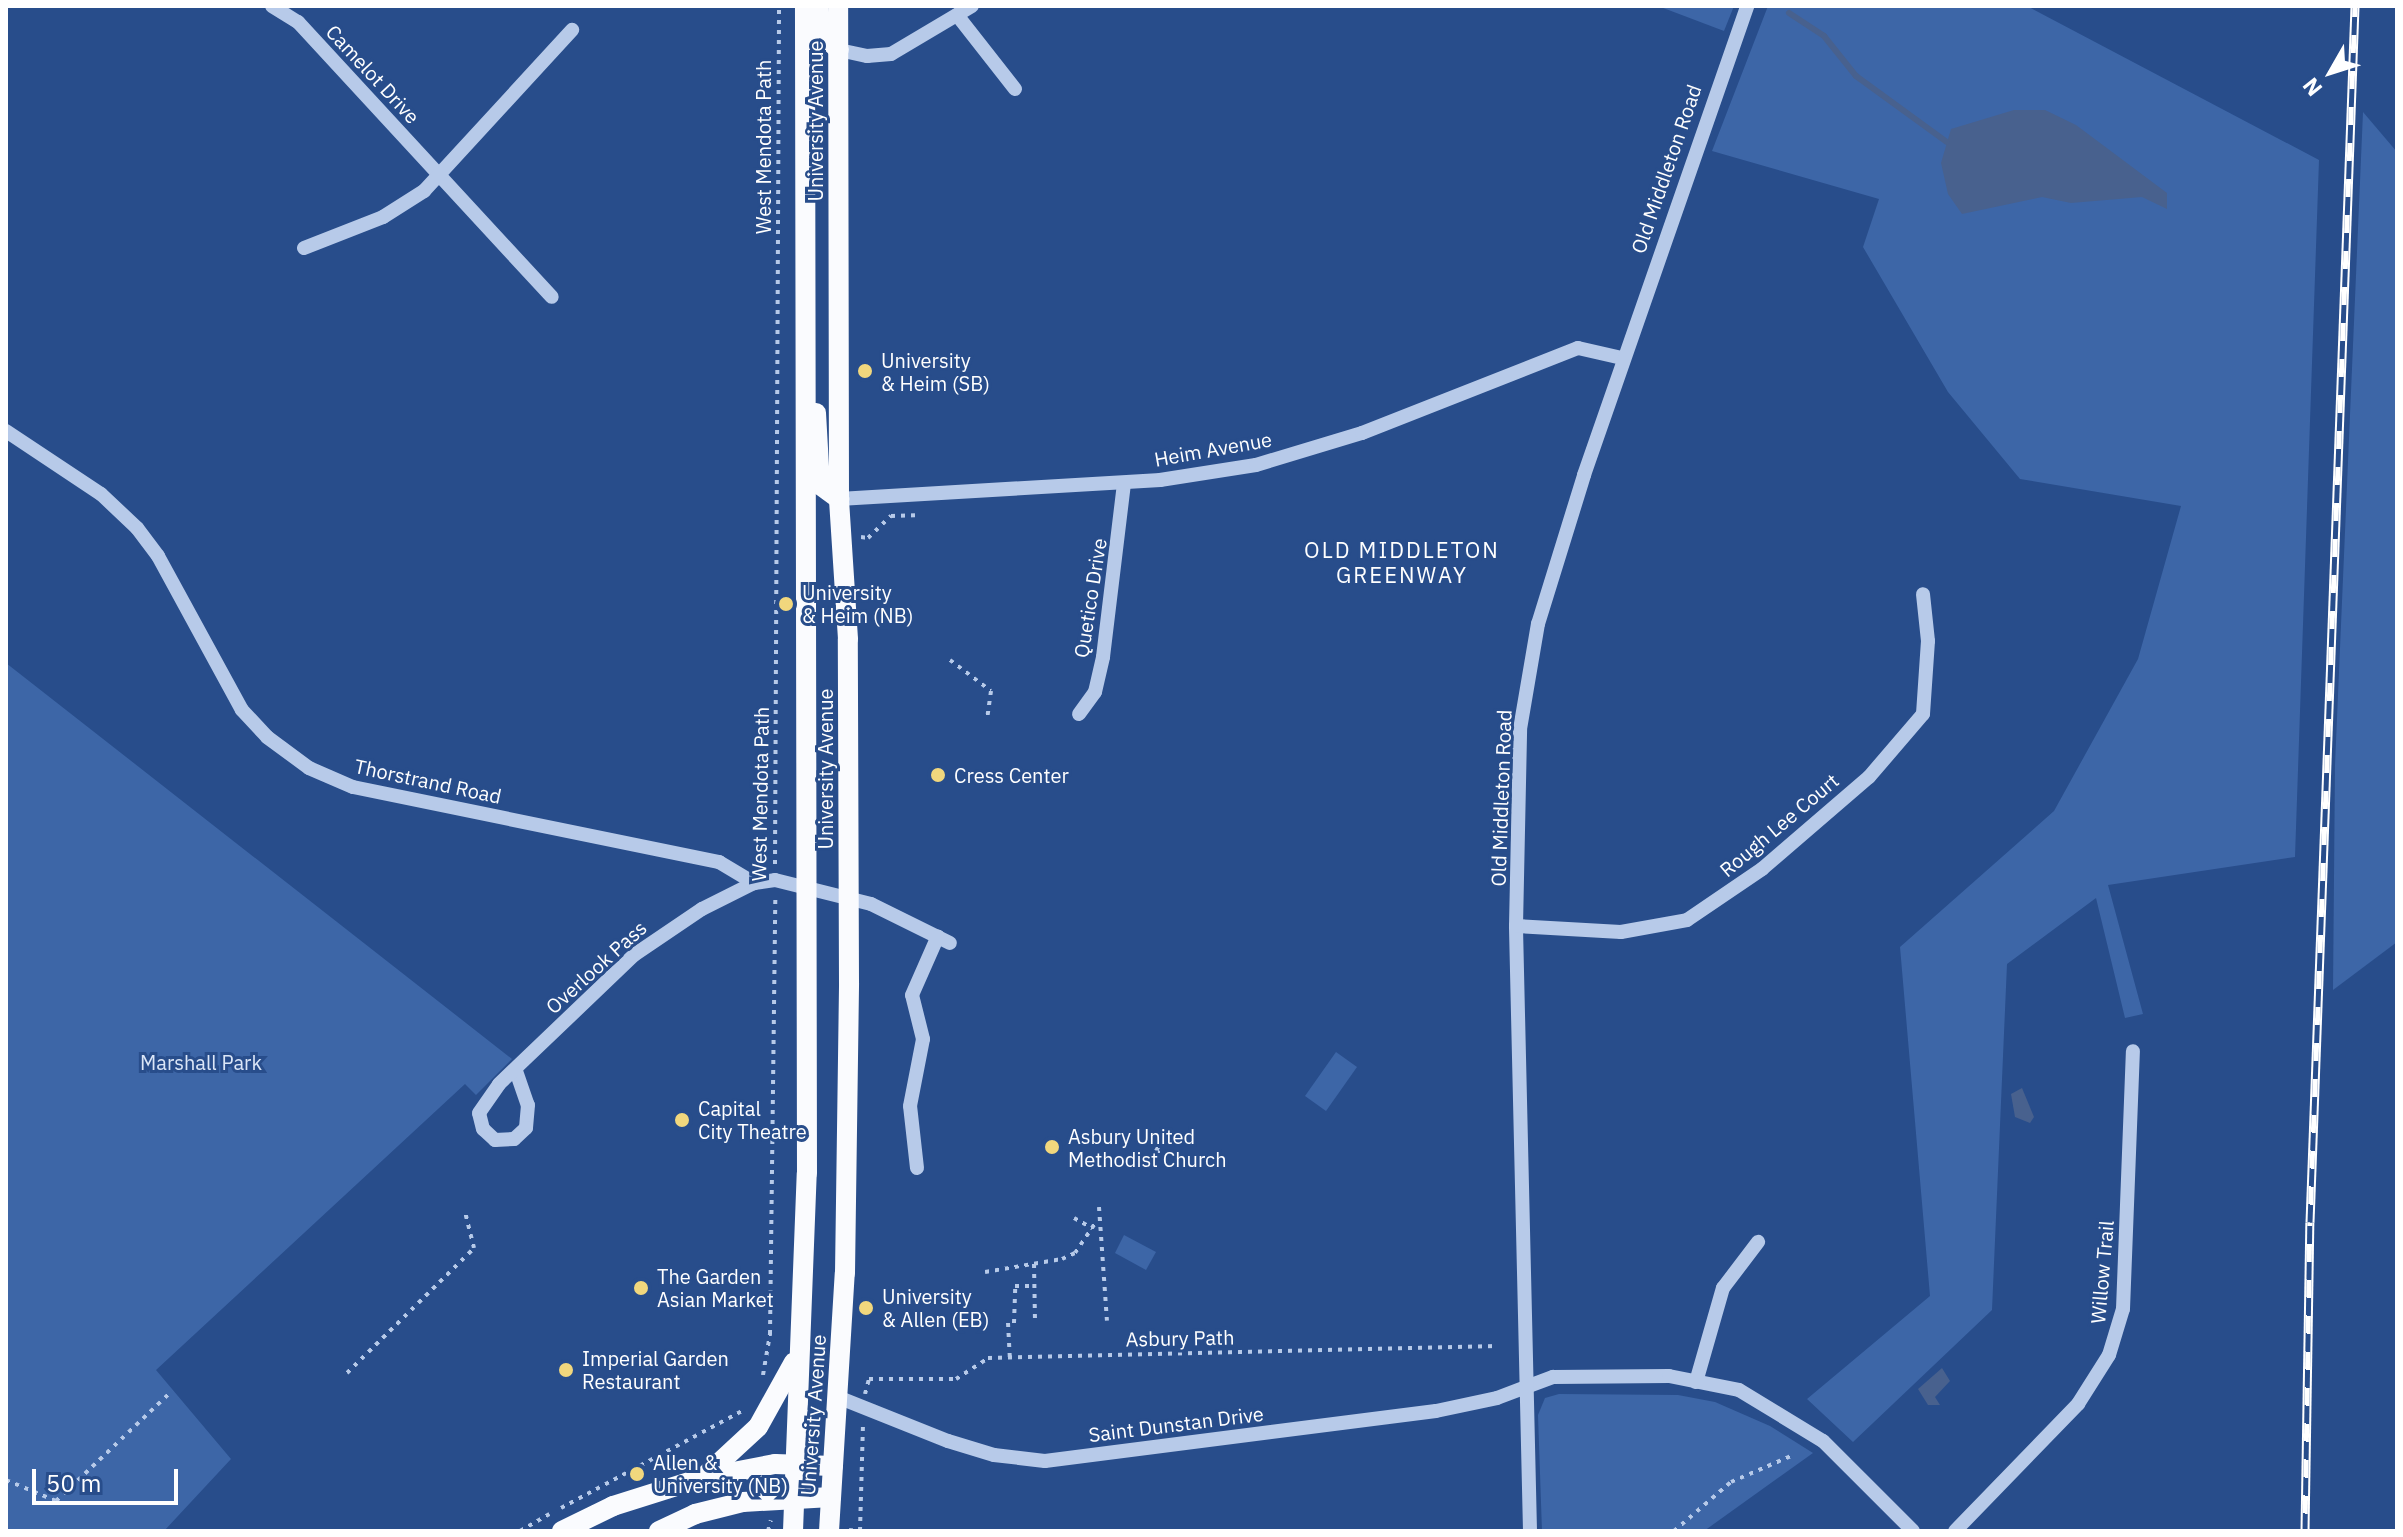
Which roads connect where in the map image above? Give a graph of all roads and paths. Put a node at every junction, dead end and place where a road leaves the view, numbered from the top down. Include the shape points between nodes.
1 (272, 6) edge
2 (779, 6) edge
3 (805, 6) edge
4 (818, 6) edge
5 (838, 6) edge
6 (972, 6) edge
7 (1747, 6) edge
8 (957, 15) junction
9 (572, 30) dead end
10 (839, 50) junction
11 (1015, 89) dead end
12 (440, 177) junction
13 (304, 248) dead end
14 (552, 297) dead end
15 (803, 330) junction
16 (1622, 358) junction
17 (6, 431) edge
18 (1124, 483) junction
19 (839, 499) junction
20 (1923, 594) dead end
21 (950, 660) dead end
22 (1079, 714) dead end
23 (987, 720) dead end
24 (775, 880) junction
25 (754, 883) junction
26 (806, 886) junction
27 (849, 897) junction
28 (1516, 926) junction
29 (2133, 1051) dead end
30 (516, 1071) junction
31 (1168, 1129) dead end
32 (917, 1168) dead end
33 (1189, 1171) dead end
34 (1099, 1207) dead end
35 (465, 1213) dead end
36 (1074, 1218) dead end
37 (1096, 1222) junction
38 (1092, 1228) junction
39 (1758, 1242) dead end
40 (1034, 1264) junction
41 (985, 1272) dead end
42 (1035, 1286) junction
43 (1107, 1321) dead end
44 (1035, 1322) dead end
45 (801, 1340) junction
46 (1498, 1346) dead end
47 (1010, 1357) junction
48 (347, 1373) dead end
49 (869, 1379) dead end
50 (761, 1381) dead end
51 (1696, 1382) junction
52 (1525, 1387) junction
53 (172, 1391) dead end
54 (840, 1398) junction
55 (750, 1403) dead end
56 (863, 1430) dead end
57 (1791, 1456) dead end
58 (794, 1463) junction
59 (833, 1466) junction
60 (702, 1478) junction
61 (6, 1480) edge
62 (596, 1488) dead end
63 (794, 1496) junction
64 (831, 1497) junction
65 (771, 1525) dead end
66 (562, 1531) edge
67 (659, 1531) edge
68 (768, 1531) edge
69 (793, 1531) edge
70 (829, 1531) edge
71 (860, 1531) edge
72 (1530, 1531) edge
73 (1674, 1531) edge
74 (1913, 1531) edge
75 (1955, 1531) edge

1 - 12 street, Camelot Drive via 298,22
2 - 24 path, West Mendota Path
3 - 15 main road, University Avenue
4 - 10 main road via 822,34
5 - 10 main road, University Avenue
6 - 8 street
7 - 16 street, Old Middleton Road
8 - 10 street via 891,54
8 - 11 street
9 - 12 street
10 - 19 main road, University Avenue
12 - 13 street via 383,217
12 - 14 street, Camelot Drive
15 - 19 main road via 812,371 820,485
15 - 26 main road, University Avenue
16 - 18 street, Heim Avenue via 1578,348 1362,433 1271,460
16 - 28 street, Old Middleton Road via 1538,624 1520,729
17 - 25 street, Thorstrand Road via 101,494 137,528 158,556 242,710 267,737 309,768 353,787 719,862
18 - 19 street, Heim Avenue
18 - 22 street, Quetico Drive via 1103,657 1095,692
19 - 27 main road, University Avenue via 848,639
20 - 28 street, Rough Lee Court via 1928,641 1923,714 1869,777 1762,869 1687,920 1621,932
21 - 23 path via 991,691
24 - 25 street, Overlook Pass
24 - 26 street, Overlook Pass
24 - 50 path, West Mendota Path via 770,1334
25 - 30 street, Overlook Pass via 681,921 634,955
26 - 27 street, Overlook Pass
26 - 45 main road, University Avenue
27 - 32 street, Overlook Pass via 894,912 944,939 912,995 923,1039 910,1106
27 - 54 main road, University Avenue
28 - 52 street, Old Middleton Road
29 - 75 street, Willow Trail via 2118,1332 2097,1380 2078,1404
30 - 30 street, Overlook Pass via 481,1106 483,1129 495,1140 514,1139 526,1128 528,1105
31 - 33 path via 1156,1152
34 - 37 path
35 - 48 path via 474,1248
36 - 38 path
37 - 38 path
37 - 43 path
38 - 40 path via 1075,1253
39 - 51 street via 1723,1288
40 - 41 path
40 - 42 path
42 - 44 path
42 - 47 path via 1015,1286
45 - 58 main road, University Avenue
45 - 60 main road via 770,1412
46 - 47 path, Asbury Path
47 - 49 path, Asbury Path via 988,1358 956,1379
51 - 52 street, Saint Dunstan Drive via 1669,1376 1553,1377
51 - 74 street, Saint Dunstan Drive via 1739,1390 1823,1441
52 - 54 street, Saint Dunstan Drive via 1436,1411 1045,1461 971,1448
52 - 72 street, Old Middleton Road
53 - 61 path via 56,1501
54 - 59 main road, University Avenue
55 - 62 path via 726,1422
56 - 71 path
57 - 73 path via 1731,1482
58 - 59 main road
58 - 60 main road
58 - 63 main road, University Avenue
59 - 64 main road, University Avenue
60 - 66 main road via 613,1506
63 - 64 main road
63 - 67 main road via 706,1511
63 - 69 main road, University Avenue
64 - 70 main road, University Avenue
65 - 68 path

